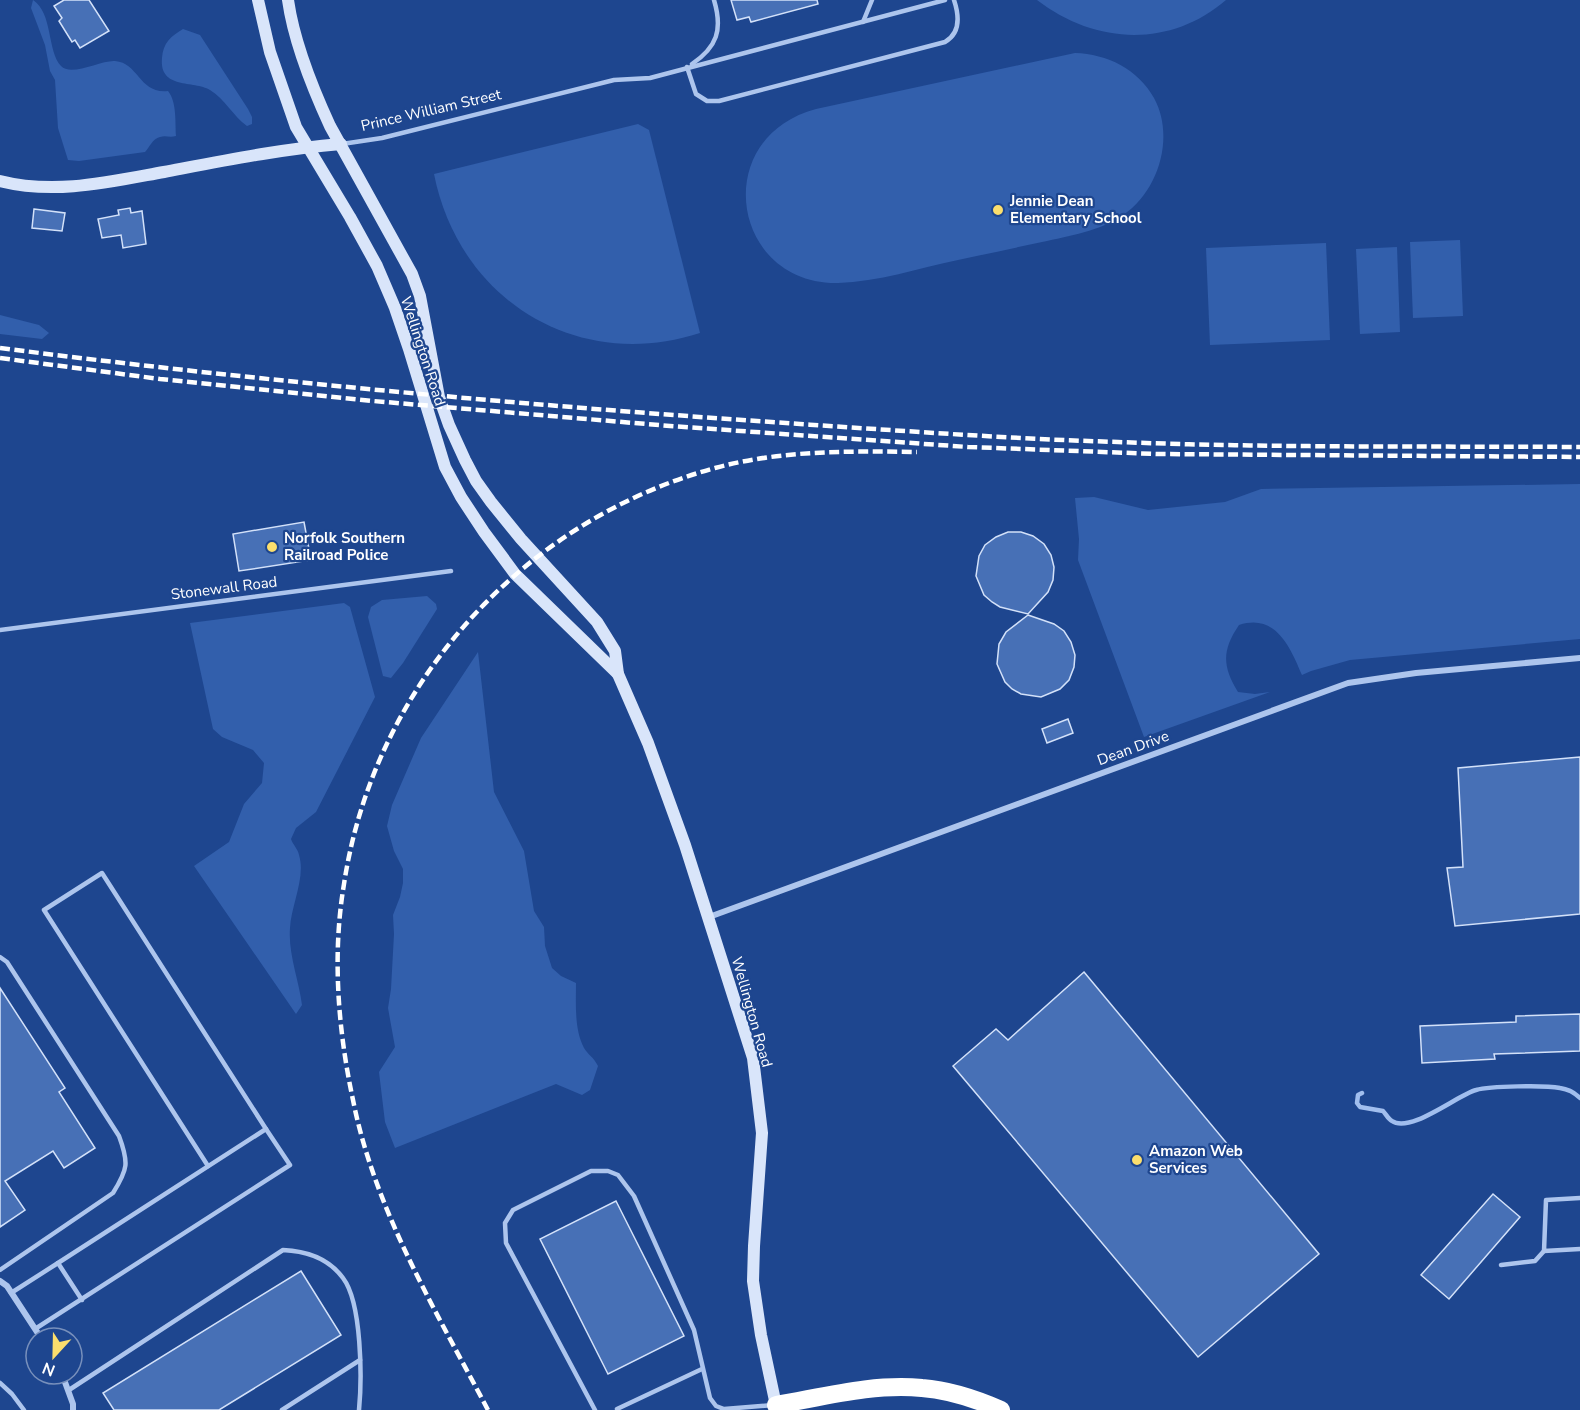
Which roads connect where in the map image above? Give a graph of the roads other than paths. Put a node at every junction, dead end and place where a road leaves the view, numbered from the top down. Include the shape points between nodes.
1 (258, 0) edge
2 (288, 0) edge
3 (714, 0) edge
4 (872, 0) edge
5 (945, 0) edge
6 (954, 0) edge
7 (863, 22) junction
8 (687, 68) junction
9 (341, 144) junction
10 (306, 147) junction
11 (0, 181) edge
12 (451, 571) dead end
13 (0, 630) edge
14 (1580, 658) edge
15 (618, 674) junction
16 (708, 917) junction
17 (0, 957) edge
18 (266, 1129) junction
19 (208, 1166) junction
20 (1580, 1198) edge
21 (1580, 1250) edge
22 (1544, 1251) junction
23 (58, 1263) junction
24 (1501, 1265) dead end
25 (0, 1270) edge
26 (0, 1281) edge
27 (11, 1293) junction
28 (82, 1300) junction
29 (33, 1326) edge
30 (40, 1326) edge
31 (360, 1360) junction
32 (702, 1369) junction
33 (0, 1383) edge
34 (67, 1386) edge
35 (69, 1390) junction
36 (777, 1407) edge
37 (617, 1408) dead end
38 (24, 1410) edge
39 (73, 1410) edge
40 (282, 1410) edge
41 (359, 1410) edge
42 (596, 1410) edge
43 (1001, 1410) edge

1 - 10 main road, Wellington Road via 280,83
2 - 9 main road, Wellington Road via 319,102
3 - 8 lane via 718,13 716,38 706,54
4 - 7 lane
5 - 7 lane, Prince William Street
6 - 8 lane via 957,28 945,42 730,98 714,102 701,98
7 - 8 lane, Prince William Street
8 - 9 lane, Prince William Street via 644,79 614,80 382,138
9 - 10 main road, Prince William Street
9 - 15 main road, Wellington Road via 412,274 442,406 476,482 521,539 597,622 615,651
10 - 11 main road, Prince William Street via 84,185 26,187
10 - 15 main road, Wellington Road via 377,266 410,349 444,467 461,498 515,574
12 - 13 lane, Stonewall Road
14 - 16 street, Dean Drive via 1348,683
15 - 16 main road, Wellington Road via 686,845
16 - 36 main road, Wellington Road via 753,1058 762,1133 753,1281
17 - 25 lane via 8,962 119,1136 127,1159 113,1193
18 - 19 lane
18 - 19 lane via 102,873 44,910
18 - 28 lane via 290,1165
19 - 23 lane
20 - 22 lane via 1546,1200
21 - 22 lane
22 - 24 lane via 1535,1261
23 - 27 lane
23 - 28 lane
26 - 27 street
27 - 29 street
28 - 30 lane
31 - 35 lane via 356,1312 345,1280 318,1258 301,1251 283,1250
31 - 40 lane
31 - 41 lane
32 - 36 lane via 716,1406
32 - 37 lane
32 - 42 lane via 694,1330 634,1196 618,1175 591,1171 513,1210 504,1233
33 - 38 lane
34 - 35 street
35 - 39 street
36 - 43 highway via 897,1387 948,1392

